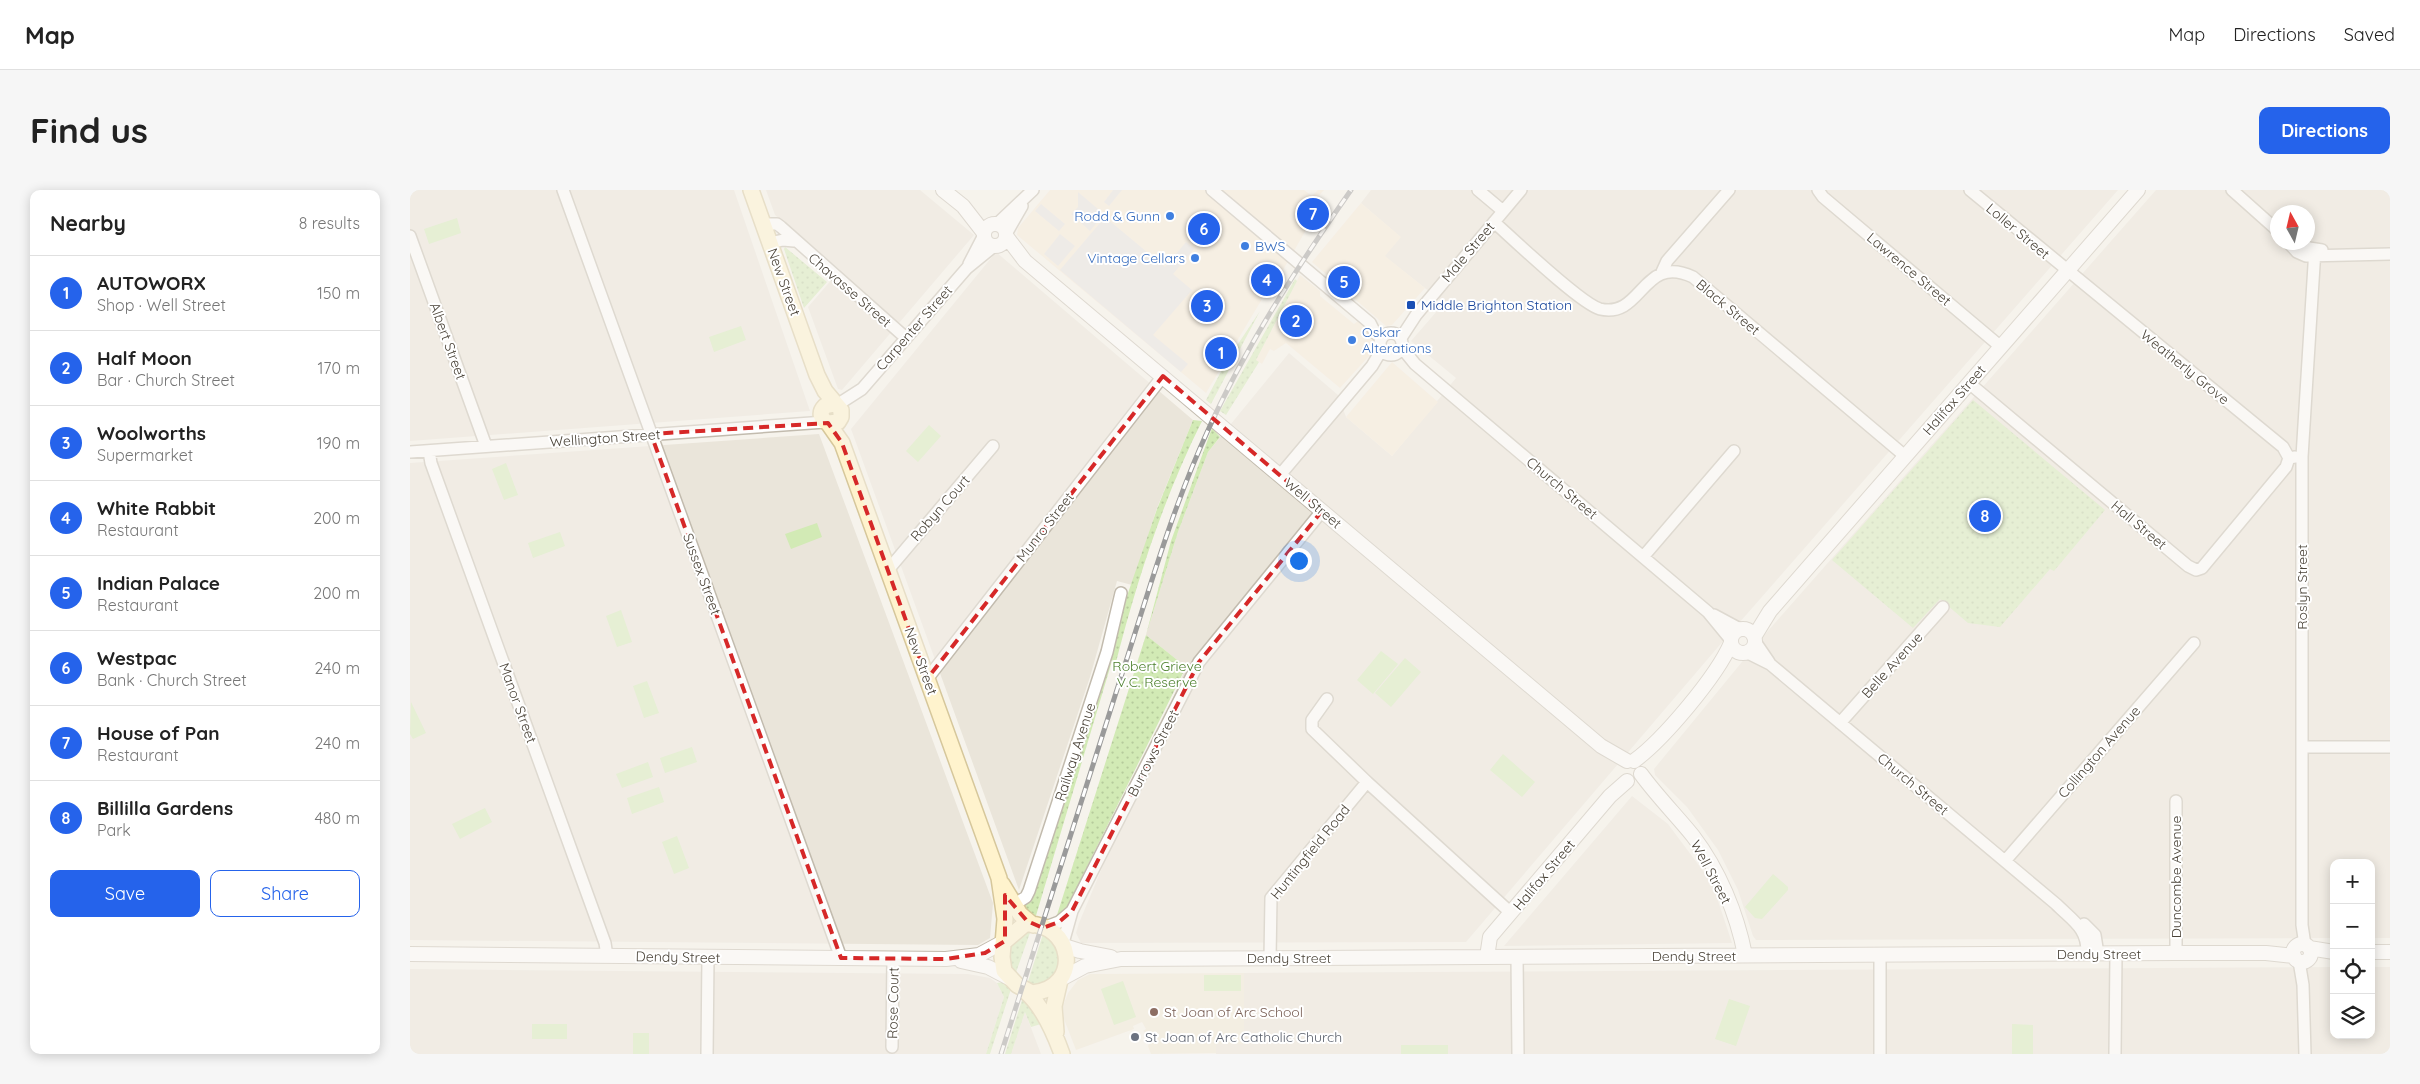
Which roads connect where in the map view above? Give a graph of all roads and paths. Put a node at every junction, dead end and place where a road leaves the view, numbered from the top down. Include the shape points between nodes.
1 (563, 190) edge
2 (751, 190) edge
3 (943, 190) edge
4 (1033, 190) edge
5 (1212, 190) edge
6 (1478, 190) edge
7 (1521, 190) edge
8 (1729, 190) edge
9 (1818, 190) edge
10 (2138, 190) edge
11 (2232, 190) edge
12 (1975, 192) edge
13 (1503, 211) junction
14 (1494, 222) junction
15 (763, 224) junction
16 (2270, 224) edge
17 (995, 231) junction
18 (410, 236) edge
19 (794, 241) junction
20 (770, 243) junction
21 (995, 246) junction
22 (2295, 250) edge
23 (2310, 250) edge
24 (2315, 253) junction
25 (2390, 254) edge
26 (1026, 260) junction
27 (967, 268) junction
28 (1662, 272) junction
29 (2067, 272) junction
30 (906, 338) junction
31 (1391, 343) junction
32 (2001, 346) junction
33 (1163, 376) junction
34 (1969, 383) junction
35 (831, 414) junction
36 (651, 434) junction
37 (486, 446) junction
38 (993, 446) dead end
39 (429, 451) junction
40 (1734, 451) dead end
41 (410, 452) edge
42 (1905, 456) junction
43 (2302, 457) junction
44 (2289, 458) junction
45 (1280, 475) junction
46 (1322, 511) junction
47 (1643, 557) junction
48 (888, 570) junction
49 (1121, 593) dead end
50 (1943, 607) dead end
51 (1743, 640) junction
52 (2194, 643) dead end
53 (927, 679) junction
54 (1327, 699) dead end
55 (1840, 723) junction
56 (2303, 747) junction
57 (2390, 747) edge
58 (1631, 771) junction
59 (1367, 782) junction
60 (2176, 801) dead end
61 (2004, 860) junction
62 (1009, 907) junction
63 (1072, 911) junction
64 (1511, 913) junction
65 (1038, 926) junction
66 (1005, 941) junction
67 (1064, 944) junction
68 (2330, 952) edge
69 (2375, 952) edge
70 (2390, 952) edge
71 (2176, 953) junction
72 (2302, 953) junction
73 (410, 954) edge
74 (1880, 954) junction
75 (2093, 954) junction
76 (2116, 954) junction
77 (607, 956) junction
78 (1517, 956) junction
79 (1745, 956) junction
80 (708, 957) junction
81 (1487, 957) junction
82 (841, 958) junction
83 (894, 958) junction
84 (1270, 958) junction
85 (946, 959) junction
86 (1121, 959) junction
87 (1010, 979) junction
88 (1060, 979) junction
89 (1025, 990) junction
90 (1056, 1038) junction
91 (892, 1047) dead end
92 (707, 1054) edge
93 (1062, 1054) edge
94 (1518, 1054) edge
95 (1880, 1054) edge
96 (2115, 1054) edge
97 (2305, 1054) edge

1 - 36 street, Sussex Street
2 - 15 main road, New Street
3 - 17 street, Well Street
4 - 17 street, Carpenter Street
5 - 31 street, Church Street via 1370,323 1375,333
6 - 13 street
7 - 13 street, Male Street
8 - 28 street via 1667,261
9 - 32 street, Lawrence Street
10 - 29 street, Halifax Street
11 - 16 street
12 - 29 street, Loller Street
13 - 14 street, Male Street
14 - 28 street via 1583,299 1600,308 1626,305
14 - 31 street, Male Street
15 - 19 street, Chavasse Street via 777,224
15 - 20 main road, New Street
17 - 21 street via 1004,242
17 - 26 street, Well Street
17 - 27 street, Carpenter Street
18 - 37 street, Albert Street
19 - 20 street
19 - 30 street, Chavasse Street
20 - 35 main road, New Street
21 - 26 street, Well Street
21 - 27 street, Carpenter Street
22 - 24 street
23 - 24 street
24 - 25 street via 2342,250
24 - 43 street, Roslyn Street
26 - 33 street, Well Street
27 - 30 street, Carpenter Street
28 - 42 street, Black Street via 1678,272 1698,281
29 - 32 street, Halifax Street
29 - 44 street, Weatherly Grove via 2282,447
30 - 35 street, Carpenter Street via 862,389
31 - 45 street, Male Street
31 - 47 street, Church Street
32 - 34 street, Halifax Street
33 - 45 street, Well Street
33 - 53 street, Munro Street
34 - 42 street, Halifax Street
34 - 44 street, Hall Street via 2196,570 2202,568 2286,467
35 - 36 street, Wellington Street via 800,423
35 - 48 main road, New Street
36 - 37 street, Wellington Street
36 - 82 street, Sussex Street
37 - 39 street, Wellington Street
38 - 48 street, Robyn Court
39 - 41 street, Wellington Street
39 - 77 street, Manor Street
40 - 47 street
42 - 51 street, Halifax Street
43 - 44 street
43 - 56 street, Roslyn Street
45 - 46 street, Well Street
46 - 58 street, Well Street
46 - 63 street, Burrows Street via 1199,662
47 - 51 street, Church Street
48 - 53 main road, New Street
49 - 62 street, Railway Avenue via 1107,652 1029,891 1025,898
50 - 55 street, Belle Avenue
51 - 55 street, Church Street
51 - 58 street, Halifax Street
52 - 61 street, Collington Avenue
53 - 62 main road, New Street
54 - 59 street via 1312,720 1312,729
55 - 61 street, Church Street
56 - 57 street
56 - 72 street, Roslyn Street
58 - 64 street, Halifax Street
58 - 79 street, Well Street via 1694,838 1721,883
59 - 64 street
59 - 84 street, Huntingfield Road via 1271,898
60 - 71 street, Duncombe Avenue
61 - 75 street, Church Street via 2092,930 2097,940
62 - 65 main road, New Street
62 - 66 main road, New Street
63 - 65 street, Burrows Street via 1059,922
63 - 67 street, Burrows Street
64 - 81 street, Halifax Street via 1490,937
65 - 66 main road via 1021,926
65 - 67 main road
66 - 85 street, Dendy Street via 979,955
66 - 87 main road via 1002,963
67 - 86 street, Dendy Street via 1084,952
67 - 88 main road via 1067,960
68 - 72 street, Dendy Street
69 - 70 street
71 - 72 street, Dendy Street
71 - 76 street, Dendy Street
72 - 97 street, Roslyn Street
73 - 77 street, Dendy Street
74 - 75 street, Dendy Street
74 - 79 street, Dendy Street
74 - 95 street
75 - 76 street, Dendy Street
76 - 96 street
77 - 80 street, Dendy Street
78 - 79 street, Dendy Street
78 - 81 street, Dendy Street
78 - 94 street
80 - 82 street, Dendy Street
80 - 92 street
81 - 84 street, Dendy Street
82 - 83 street, Dendy Street
83 - 85 street, Dendy Street
83 - 91 street, Rose Court
84 - 86 street, Dendy Street
85 - 87 street, Dendy Street via 985,966
86 - 88 street, Dendy Street via 1085,966
87 - 89 main road
88 - 89 main road via 1042,991 1032,993
88 - 90 main road via 1054,1010
89 - 90 main road via 1039,1006
90 - 93 main road

